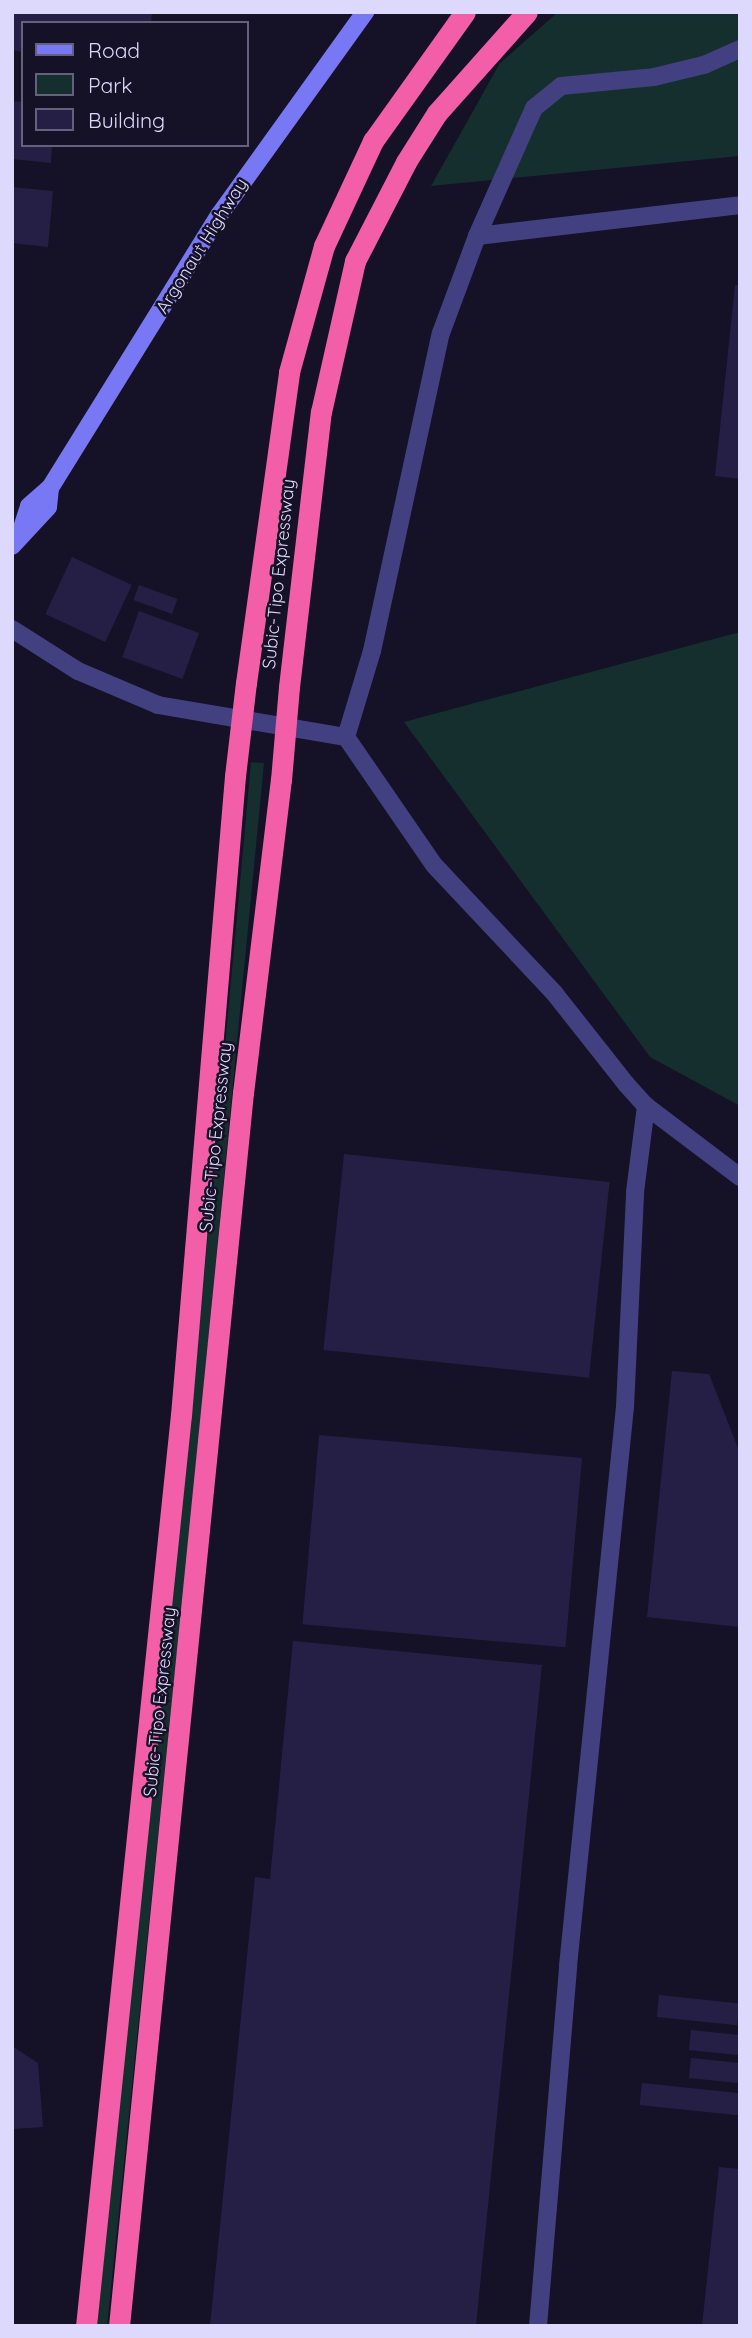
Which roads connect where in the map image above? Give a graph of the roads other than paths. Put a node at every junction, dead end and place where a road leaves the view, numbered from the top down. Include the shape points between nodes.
1 (365, 12) edge
2 (466, 12) edge
3 (527, 12) edge
4 (740, 49) edge
5 (740, 205) edge
6 (477, 236) junction
7 (16, 540) edge
8 (12, 629) edge
9 (346, 737) junction
10 (646, 1106) junction
11 (740, 1177) edge
12 (86, 2326) edge
13 (119, 2326) edge
14 (538, 2326) edge

1 - 7 street, Argonaut Highway via 220,214 50,488 29,506
2 - 12 highway, Subic-Tipo Expressway, bridge via 373,141 324,246 289,372 235,776 181,1415
3 - 13 highway, Subic-Tipo Expressway, bridge via 437,113 355,261 321,412 243,1093
4 - 6 street via 704,65 654,77 561,86 544,96 523,126
5 - 6 street
6 - 9 street via 442,333 372,651
8 - 9 street via 78,671 149,702
9 - 10 street via 434,865 555,994
10 - 11 street
10 - 14 street via 635,1192 625,1407

